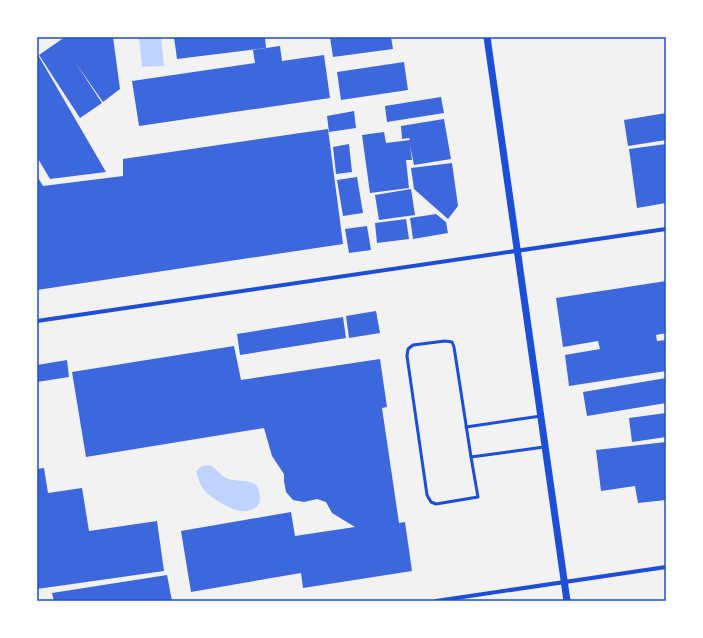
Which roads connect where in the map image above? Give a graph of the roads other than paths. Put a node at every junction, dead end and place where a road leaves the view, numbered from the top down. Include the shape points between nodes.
1 (487, 37) edge
2 (666, 229) edge
3 (517, 251) junction
4 (37, 321) edge
5 (541, 416) junction
6 (466, 427) junction
7 (546, 447) junction
8 (471, 457) junction
9 (666, 567) edge
10 (565, 582) junction
11 (436, 601) edge
12 (567, 601) edge

1 - 3 street
2 - 3 street
3 - 4 street
3 - 5 street
5 - 6 lane
5 - 7 street
6 - 8 lane
6 - 8 lane via 452,342 413,345 408,349 407,356 427,495 431,502 436,504 478,498
7 - 8 lane
7 - 10 street
9 - 10 street
10 - 11 street
10 - 12 street

